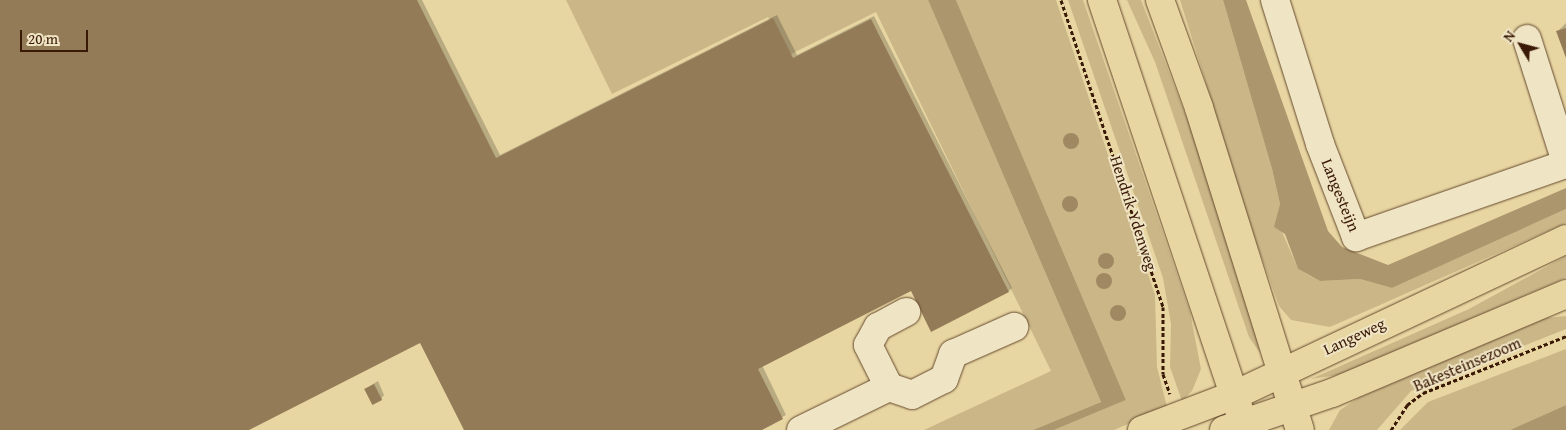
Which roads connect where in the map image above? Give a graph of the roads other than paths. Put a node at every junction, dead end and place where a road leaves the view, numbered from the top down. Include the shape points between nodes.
1 (1102, 0) edge
2 (1160, 0) edge
3 (1274, 0) edge
4 (1527, 39) dead end
5 (1559, 120) edge
6 (1566, 163) edge
7 (1566, 239) edge
8 (1566, 294) edge
9 (906, 312) dead end
10 (1014, 327) dead end
11 (1284, 370) junction
12 (889, 387) junction
13 (1237, 394) junction
14 (1297, 419) edge
15 (1238, 427) edge
16 (800, 430) edge
17 (1142, 430) edge

1 - 13 main road
2 - 11 main road
3 - 6 street, Langesteijn via 1320,144 1356,237
4 - 5 street, Langesteijn
5 - 6 street, Langesteijn
7 - 11 main road, Langeweg
8 - 14 main road
9 - 12 street via 878,327 868,345
10 - 12 street via 953,354 944,379 912,395
11 - 13 main road, Langeweg
11 - 14 main road
12 - 16 street
13 - 15 main road
13 - 17 main road, Langeweg
14 - 15 main road

